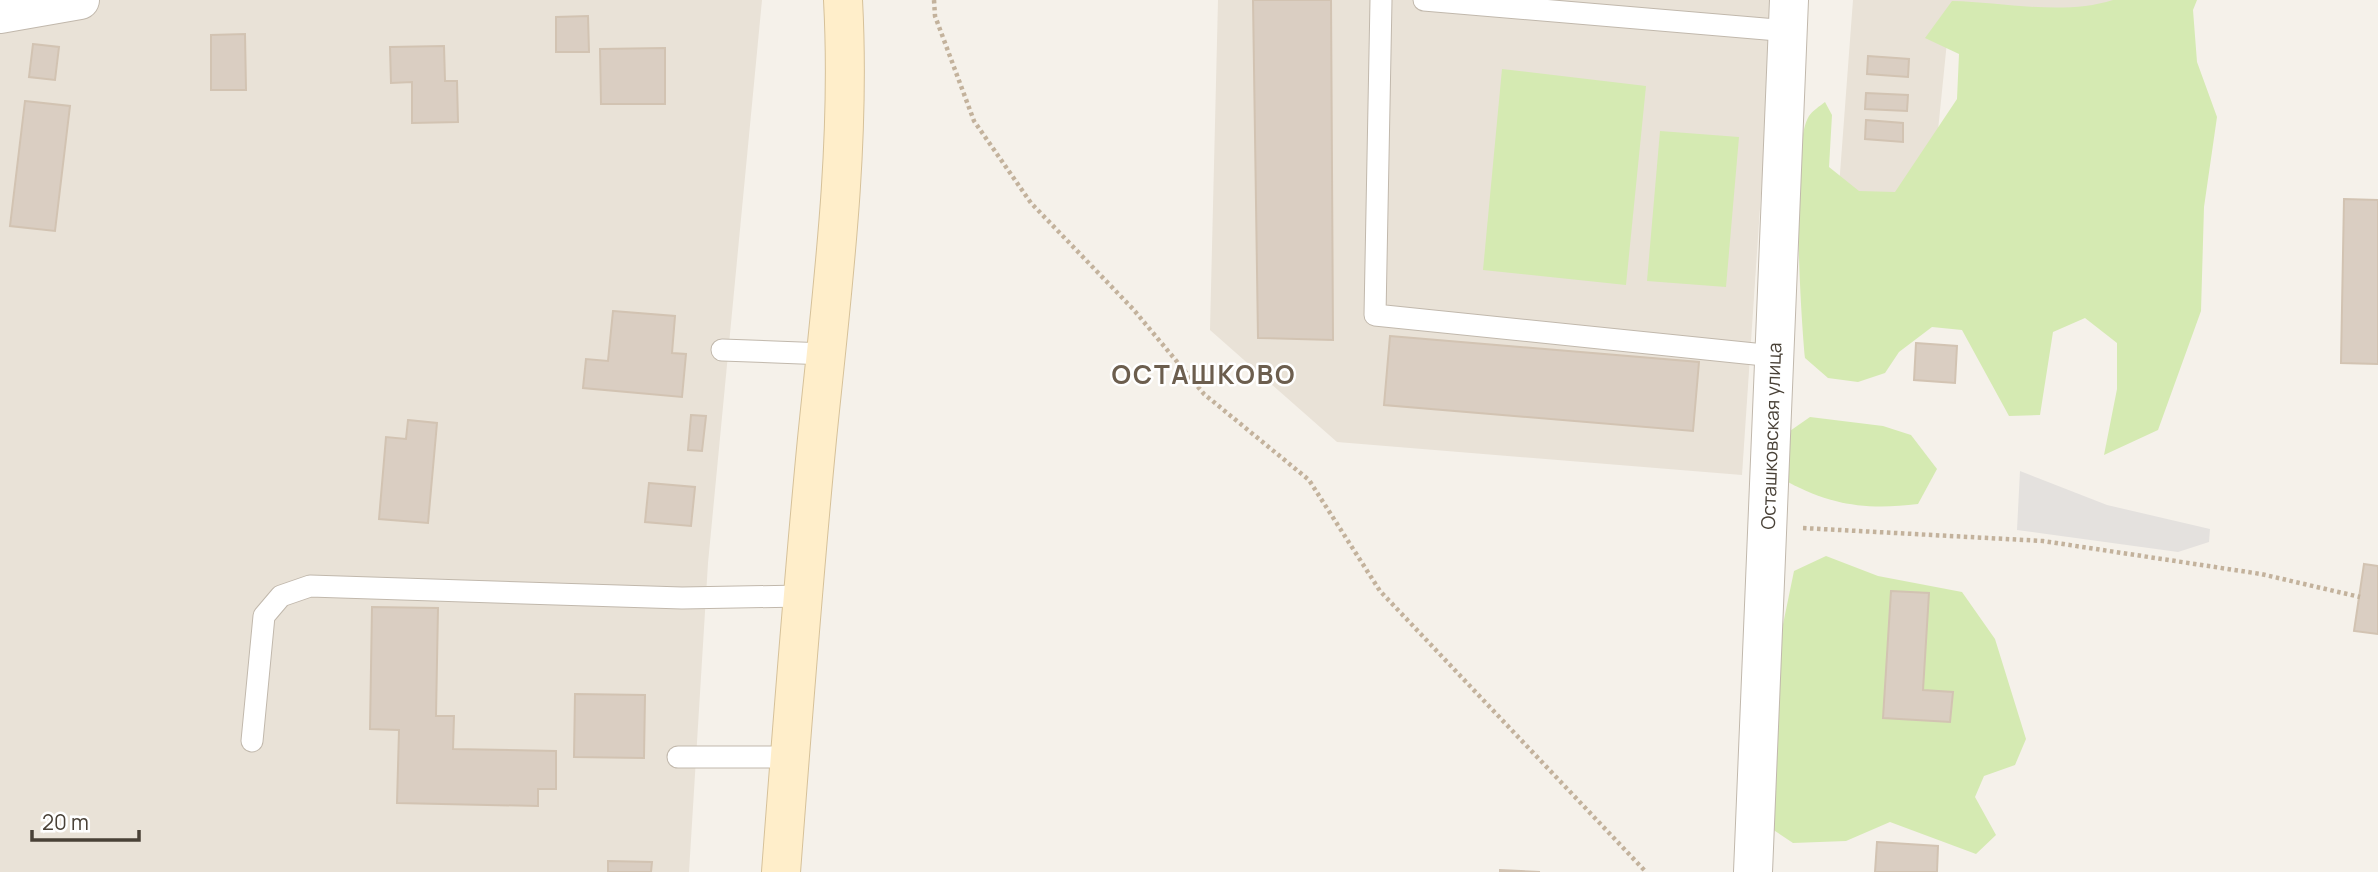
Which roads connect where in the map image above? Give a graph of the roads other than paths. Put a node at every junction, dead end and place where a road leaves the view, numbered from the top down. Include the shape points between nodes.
1 (79, 0) edge
2 (843, 0) edge
3 (1381, 0) edge
4 (1424, 0) edge
5 (0, 14) edge
6 (1788, 15) edge
7 (722, 350) dead end
8 (826, 354) junction
9 (1774, 356) junction
10 (801, 596) junction
11 (252, 741) dead end
12 (678, 757) dead end
13 (790, 757) junction
14 (781, 872) edge
15 (1753, 872) edge

1 - 5 street
2 - 8 street via 847,65 843,193
3 - 9 lane via 1375,315
4 - 6 lane
6 - 9 street, Осташковская улица
7 - 8 lane
8 - 10 street
9 - 15 street, Осташковская улица
10 - 11 lane via 682,598 310,586 281,596 264,616
10 - 13 street
12 - 13 lane
13 - 14 street

